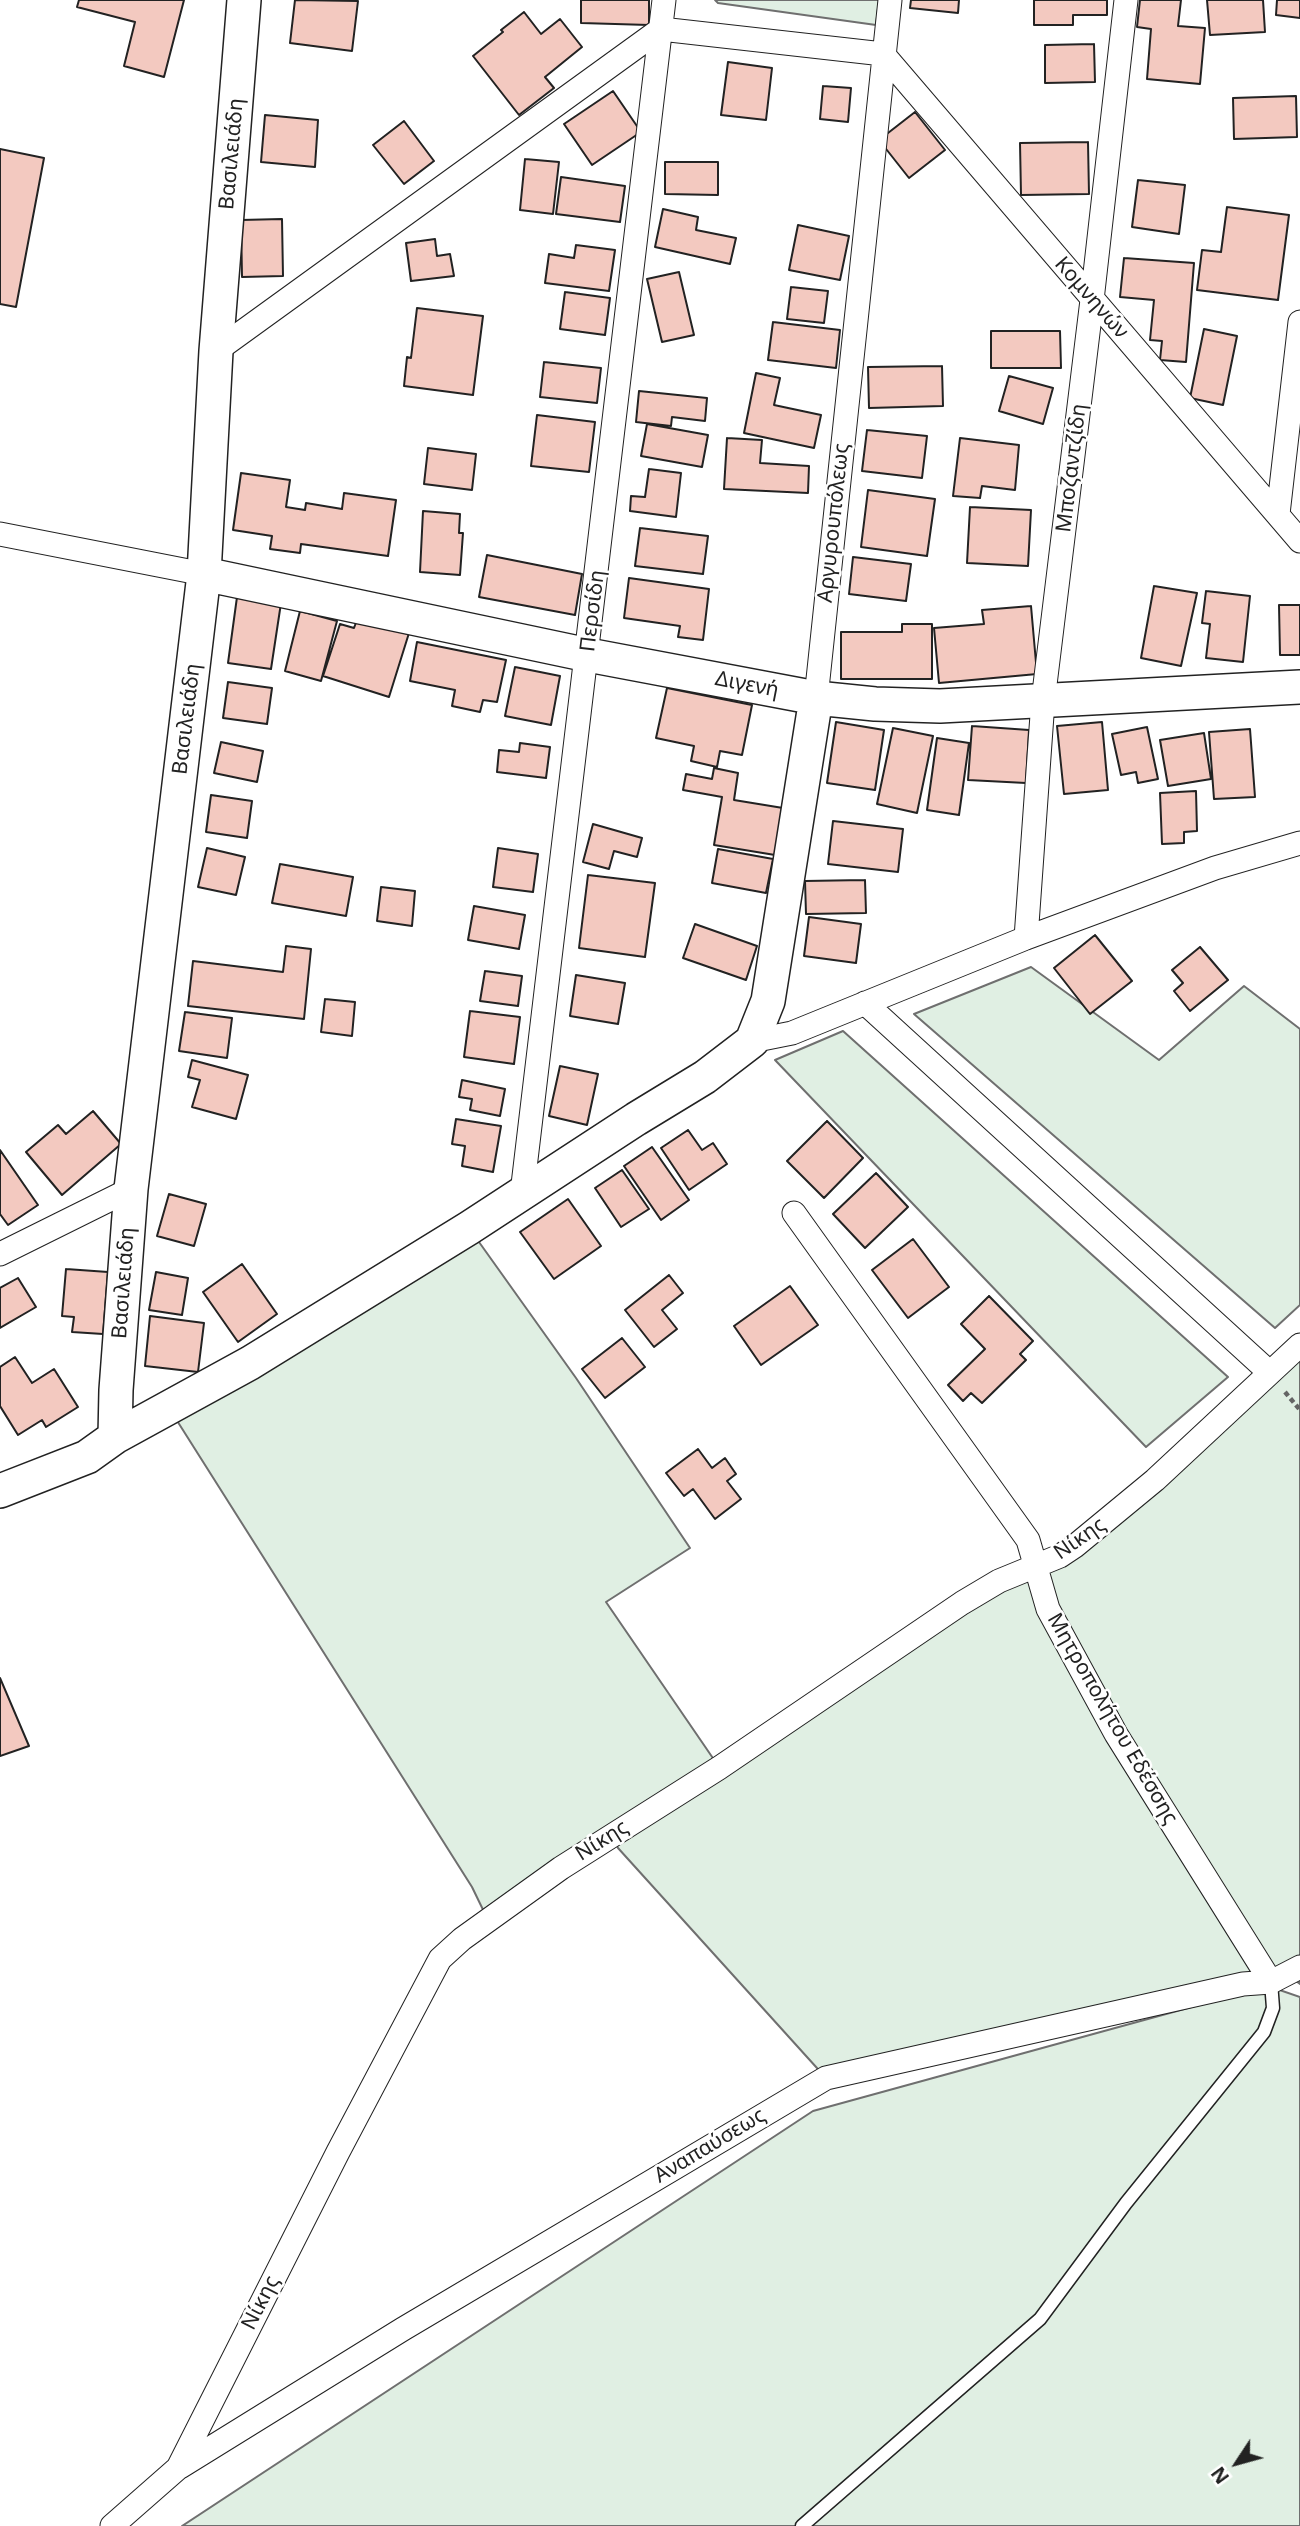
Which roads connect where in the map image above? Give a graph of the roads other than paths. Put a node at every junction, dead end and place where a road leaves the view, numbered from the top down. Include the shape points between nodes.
1 (244, 0) edge
2 (664, 0) edge
3 (890, 0) edge
4 (1126, 0) edge
5 (662, 29) junction
6 (884, 54) junction
7 (1092, 300) junction
8 (1300, 322) edge
9 (216, 351) junction
10 (1278, 514) junction
11 (0, 534) edge
12 (1300, 541) edge
13 (204, 574) junction
14 (588, 655) junction
15 (1300, 687) edge
16 (816, 698) junction
17 (1043, 701) junction
18 (1300, 843) edge
19 (1026, 938) junction
20 (865, 1003) junction
21 (752, 1041) junction
22 (131, 1189) junction
23 (522, 1194) junction
24 (794, 1213) dead end
25 (0, 1254) edge
26 (1300, 1345) edge
27 (1269, 1373) junction
28 (115, 1437) junction
29 (0, 1491) edge
30 (1037, 1566) junction
31 (1300, 1967) edge
32 (1271, 1982) junction
33 (178, 2468) junction
34 (112, 2526) edge
35 (802, 2526) edge

1 - 9 street, Βασιλειάδη
2 - 5 street, Περσίδη
3 - 6 street, Αργυρουπόλεως
4 - 7 street, Μποζαντζίδη
5 - 6 street
5 - 9 street
5 - 14 street, Περσίδη
6 - 7 street, Κομνηνών
6 - 16 street, Αργυρουπόλεως
7 - 10 street, Κομνηνών
7 - 17 street, Μποζαντζίδη
8 - 10 street
9 - 13 street, Βασιλειάδη
10 - 12 street, Κομνηνών
11 - 13 street
13 - 14 street, Διγενή
13 - 22 street, Βασιλειάδη
14 - 16 street, Διγενή
14 - 23 street, Περσίδη
15 - 17 street, Διγενή
16 - 17 street, Διγενή via 940,706
16 - 21 street, Αργυρουπόλεως via 768,1001
17 - 19 street, Μποζαντζίδη
18 - 19 street via 1215,868
19 - 20 street
20 - 21 street via 792,1033
20 - 27 street
21 - 23 street via 705,1077
22 - 25 street
22 - 28 street, Βασιλειάδη
23 - 28 street via 250,1363
24 - 30 street, Μητροπολήτου Εδέσσης via 1028,1540
26 - 27 street, Νίκης
27 - 30 street, Νίκης via 1102,1525 1060,1556
28 - 29 street via 76,1462
30 - 32 street, Μητροπολήτου Εδέσσης via 1048,1609 1116,1734
30 - 33 street, Νίκης via 962,1603 719,1768 561,1868 440,1959
31 - 32 street, Αναπαύσεως
32 - 33 street, Αναπαύσεως via 1243,1984 826,2078
32 - 35 lane via 1273,2008 1264,2032 1126,2203 1040,2319
33 - 34 street, Νίκης

